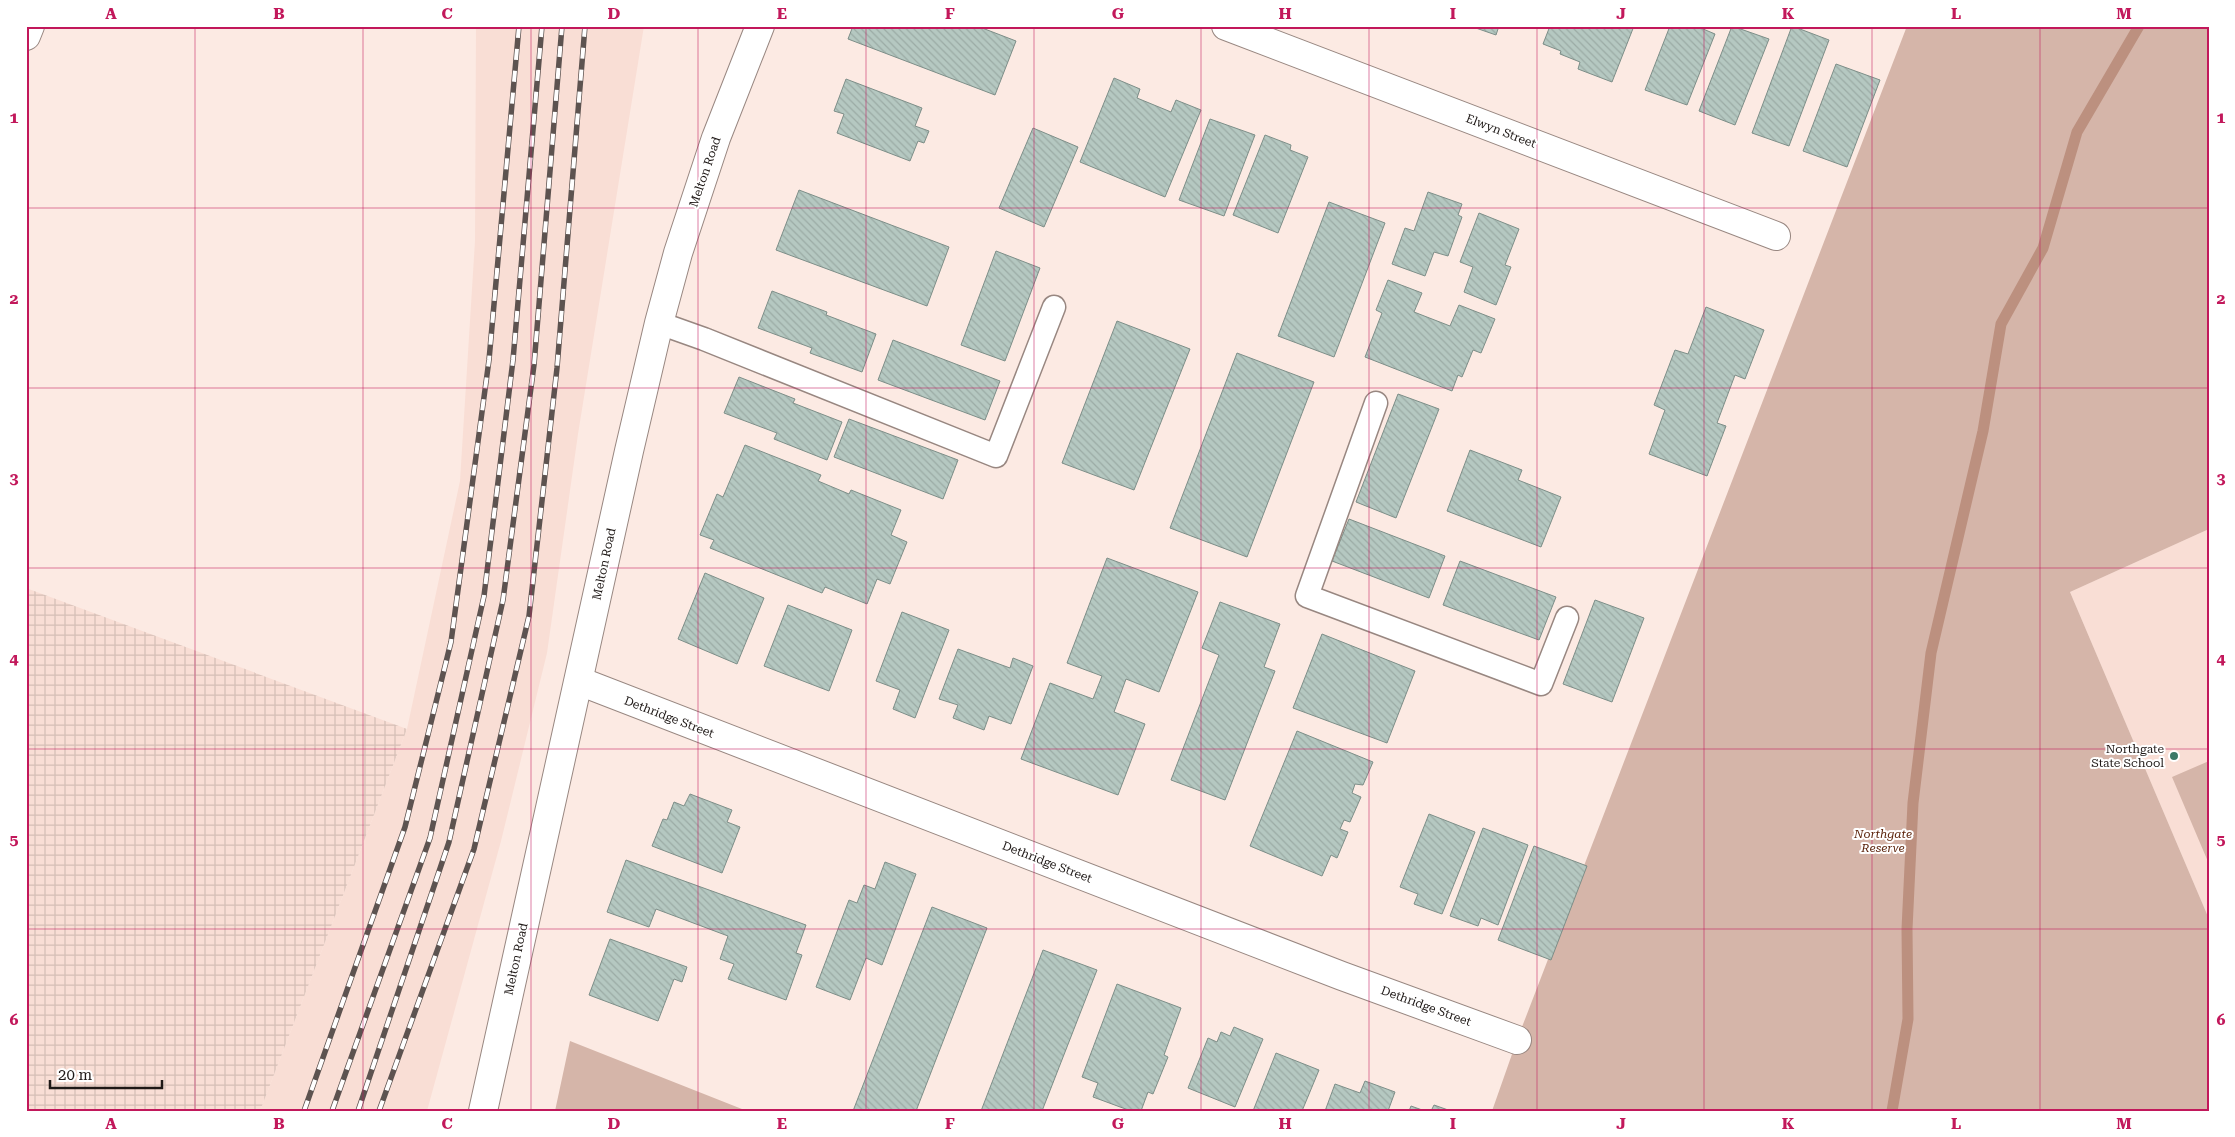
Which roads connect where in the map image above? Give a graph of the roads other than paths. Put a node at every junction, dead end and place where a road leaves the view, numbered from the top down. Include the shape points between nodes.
1 (30, 26) edge
2 (760, 26) edge
3 (1226, 26) edge
4 (26, 36) edge
5 (1776, 236) dead end
6 (1054, 307) dead end
7 (659, 323) junction
8 (1376, 403) dead end
9 (1567, 618) dead end
10 (579, 681) junction
11 (1517, 1040) dead end
12 (483, 1111) edge

1 - 4 street
2 - 7 street, Melton Road via 716,138
3 - 5 street, Elwyn Street
6 - 7 lane via 996,456
7 - 10 street, Melton Road
8 - 9 lane via 1307,596 1541,684
10 - 11 street, Dethridge Street
10 - 12 street, Melton Road

